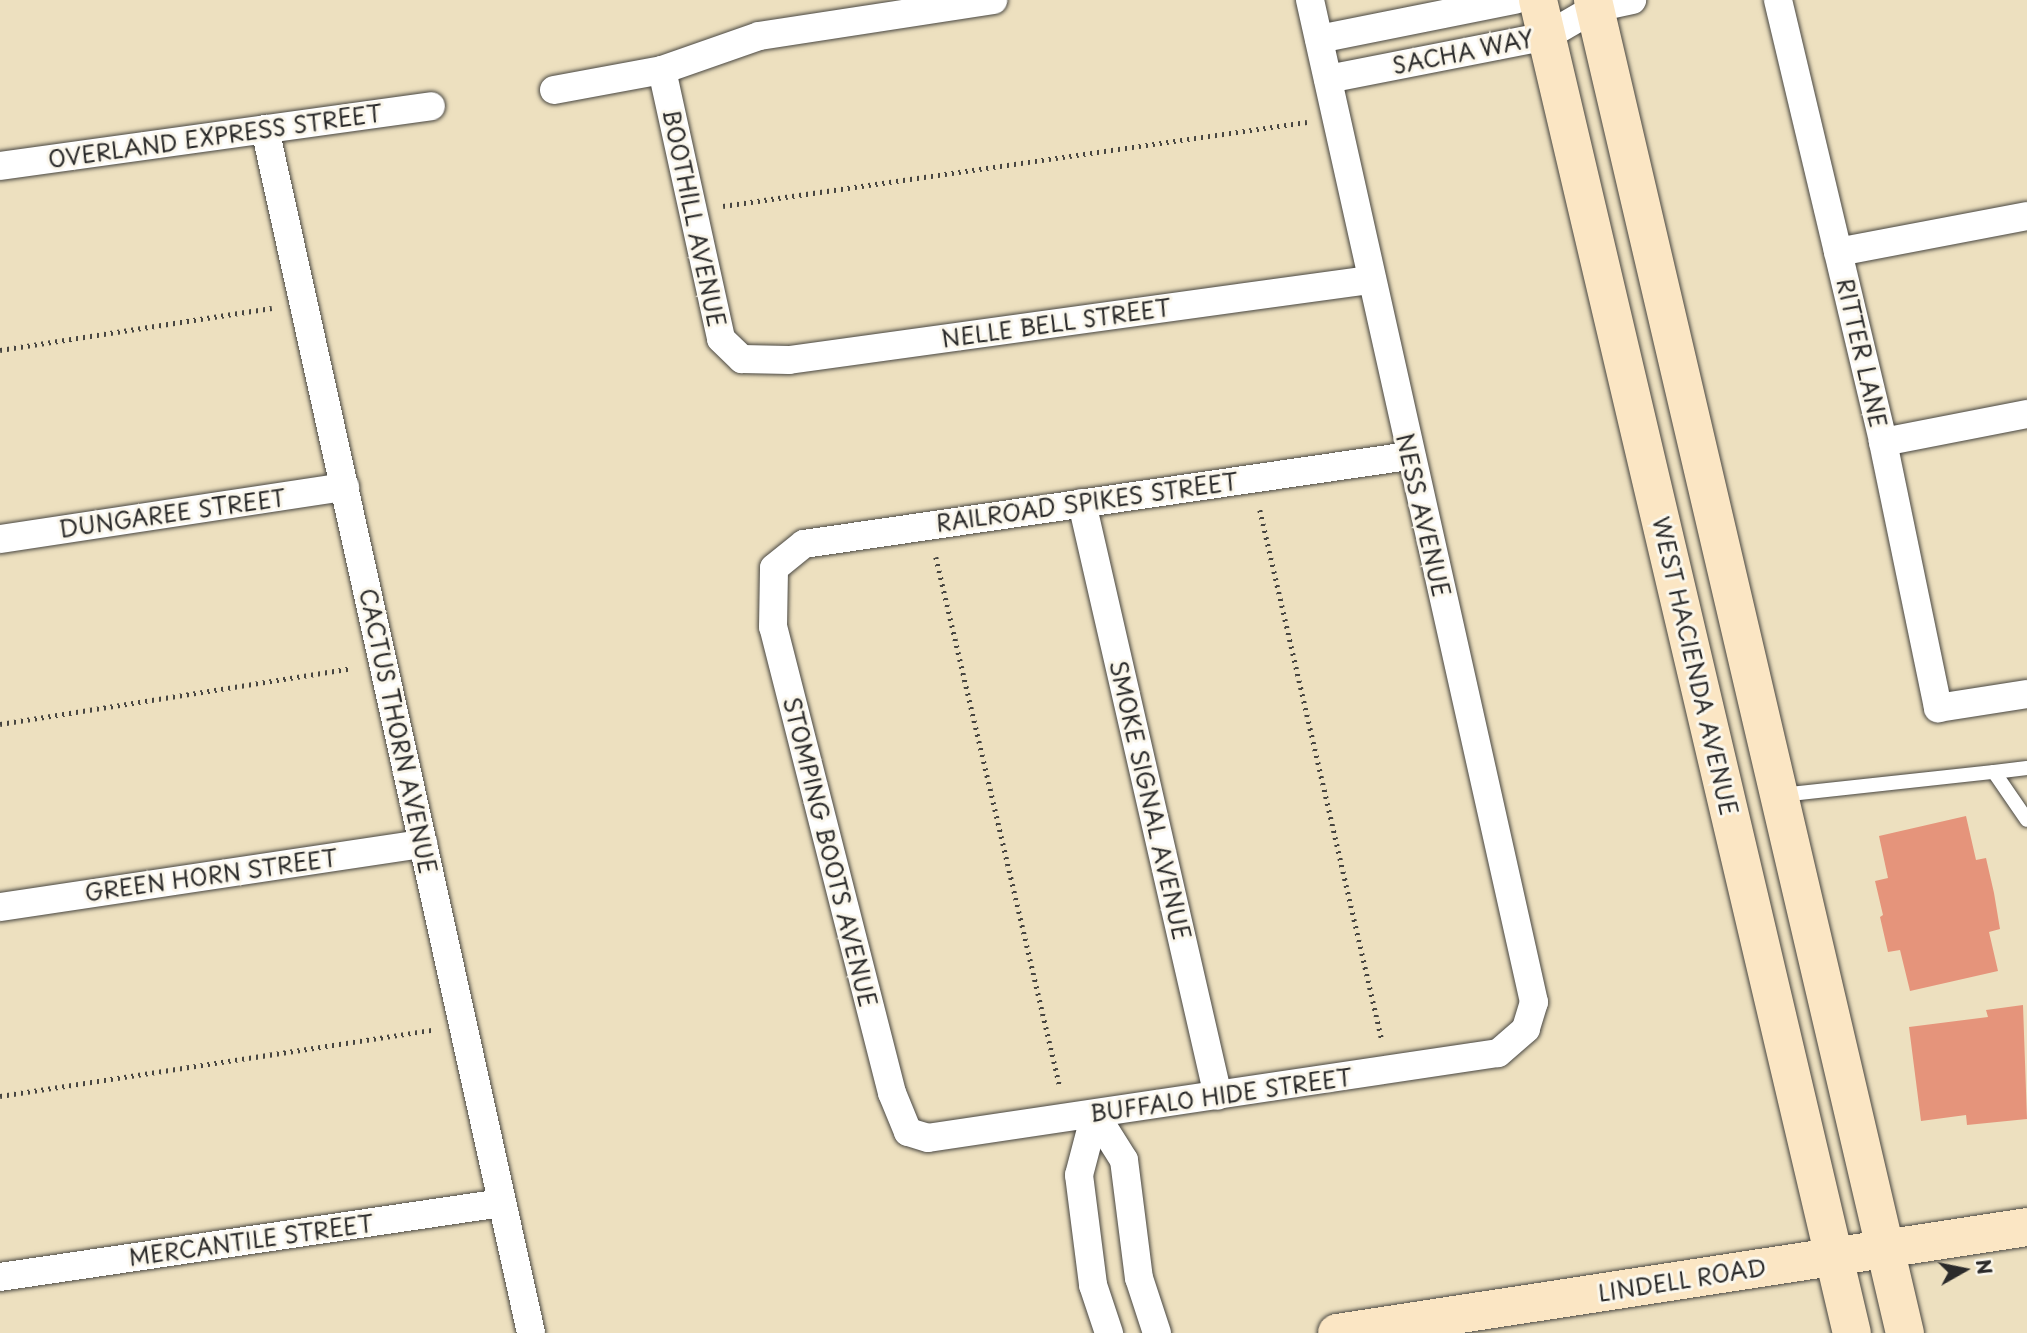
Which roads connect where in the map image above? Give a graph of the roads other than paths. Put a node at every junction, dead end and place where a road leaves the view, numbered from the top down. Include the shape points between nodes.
1 (993, 0) edge
2 (1311, 0) edge
3 (1516, 0) edge
4 (1632, 0) edge
5 (1778, 0) edge
6 (1594, 4) edge
7 (1542, 18) edge
8 (1319, 39) junction
9 (662, 70) junction
10 (1328, 79) junction
11 (554, 90) dead end
12 (430, 106) dead end
13 (265, 129) junction
14 (0, 166) edge
15 (2027, 216) edge
16 (1838, 252) junction
17 (1369, 280) junction
18 (742, 359) joint
19 (2027, 414) edge
20 (1883, 442) junction
21 (1409, 456) junction
22 (345, 487) junction
23 (1082, 503) junction
24 (0, 539) edge
25 (774, 568) joint
26 (2027, 694) edge
27 (2027, 768) edge
28 (1994, 772) junction
29 (1779, 795) junction
30 (2027, 820) edge
31 (422, 844) junction
32 (0, 907) edge
33 (1527, 1028) joint
34 (1218, 1096) junction
35 (1095, 1114) junction
36 (908, 1132) joint
37 (502, 1203) junction
38 (2027, 1227) edge
39 (1885, 1247) junction
40 (1834, 1255) junction
41 (0, 1277) edge
42 (531, 1333) edge
43 (1109, 1333) edge
44 (1157, 1333) edge
45 (1337, 1333) edge
46 (1852, 1333) edge
47 (1905, 1333) edge

1 - 9 street via 759,36
2 - 8 street, NESS AVENUE
3 - 8 street, SACHA WAY
4 - 6 street, SACHA WAY
5 - 16 street, RITTER LANE
6 - 7 street, SACHA WAY
6 - 29 main road
7 - 10 street, SACHA WAY
7 - 40 main road, WEST HACIENDA AVENUE
8 - 10 street, NESS AVENUE
9 - 11 street
9 - 18 street, BOOTHILL AVENUE via 721,339
10 - 17 street, NESS AVENUE
12 - 13 street, OVERLAND EXPRESS STREET
13 - 14 street, OVERLAND EXPRESS STREET
13 - 22 street, CACTUS THORN AVENUE
15 - 16 street
16 - 20 street, RITTER LANE
17 - 18 street, NELLE BELL STREET via 789,360
17 - 21 street, NESS AVENUE
19 - 20 street
20 - 26 street, RITTER LANE via 1938,708
21 - 23 street, RAILROAD SPIKES STREET
21 - 33 street, NESS AVENUE via 1534,1002
22 - 24 street, DUNGAREE STREET
22 - 31 street, CACTUS THORN AVENUE
23 - 25 street, RAILROAD SPIKES STREET via 804,544
23 - 34 street, SMOKE SIGNAL AVENUE
25 - 36 street, STOMPING BOOTS AVENUE via 773,627 892,1093
27 - 28 lane
28 - 29 lane
28 - 30 lane
29 - 39 main road
31 - 32 street, GREEN HORN STREET
31 - 37 street, CACTUS THORN AVENUE
33 - 34 street, BUFFALO HIDE STREET via 1498,1053
34 - 35 street, BUFFALO HIDE STREET
35 - 36 street, BUFFALO HIDE STREET via 928,1138
35 - 43 street via 1079,1175 1093,1284
35 - 44 street via 1124,1160 1139,1278
37 - 41 street, MERCANTILE STREET
37 - 42 street, CACTUS THORN AVENUE
38 - 39 main road, LINDELL ROAD
39 - 40 main road, LINDELL ROAD
39 - 47 main road
40 - 45 main road, LINDELL ROAD
40 - 46 main road, WEST HACIENDA AVENUE

